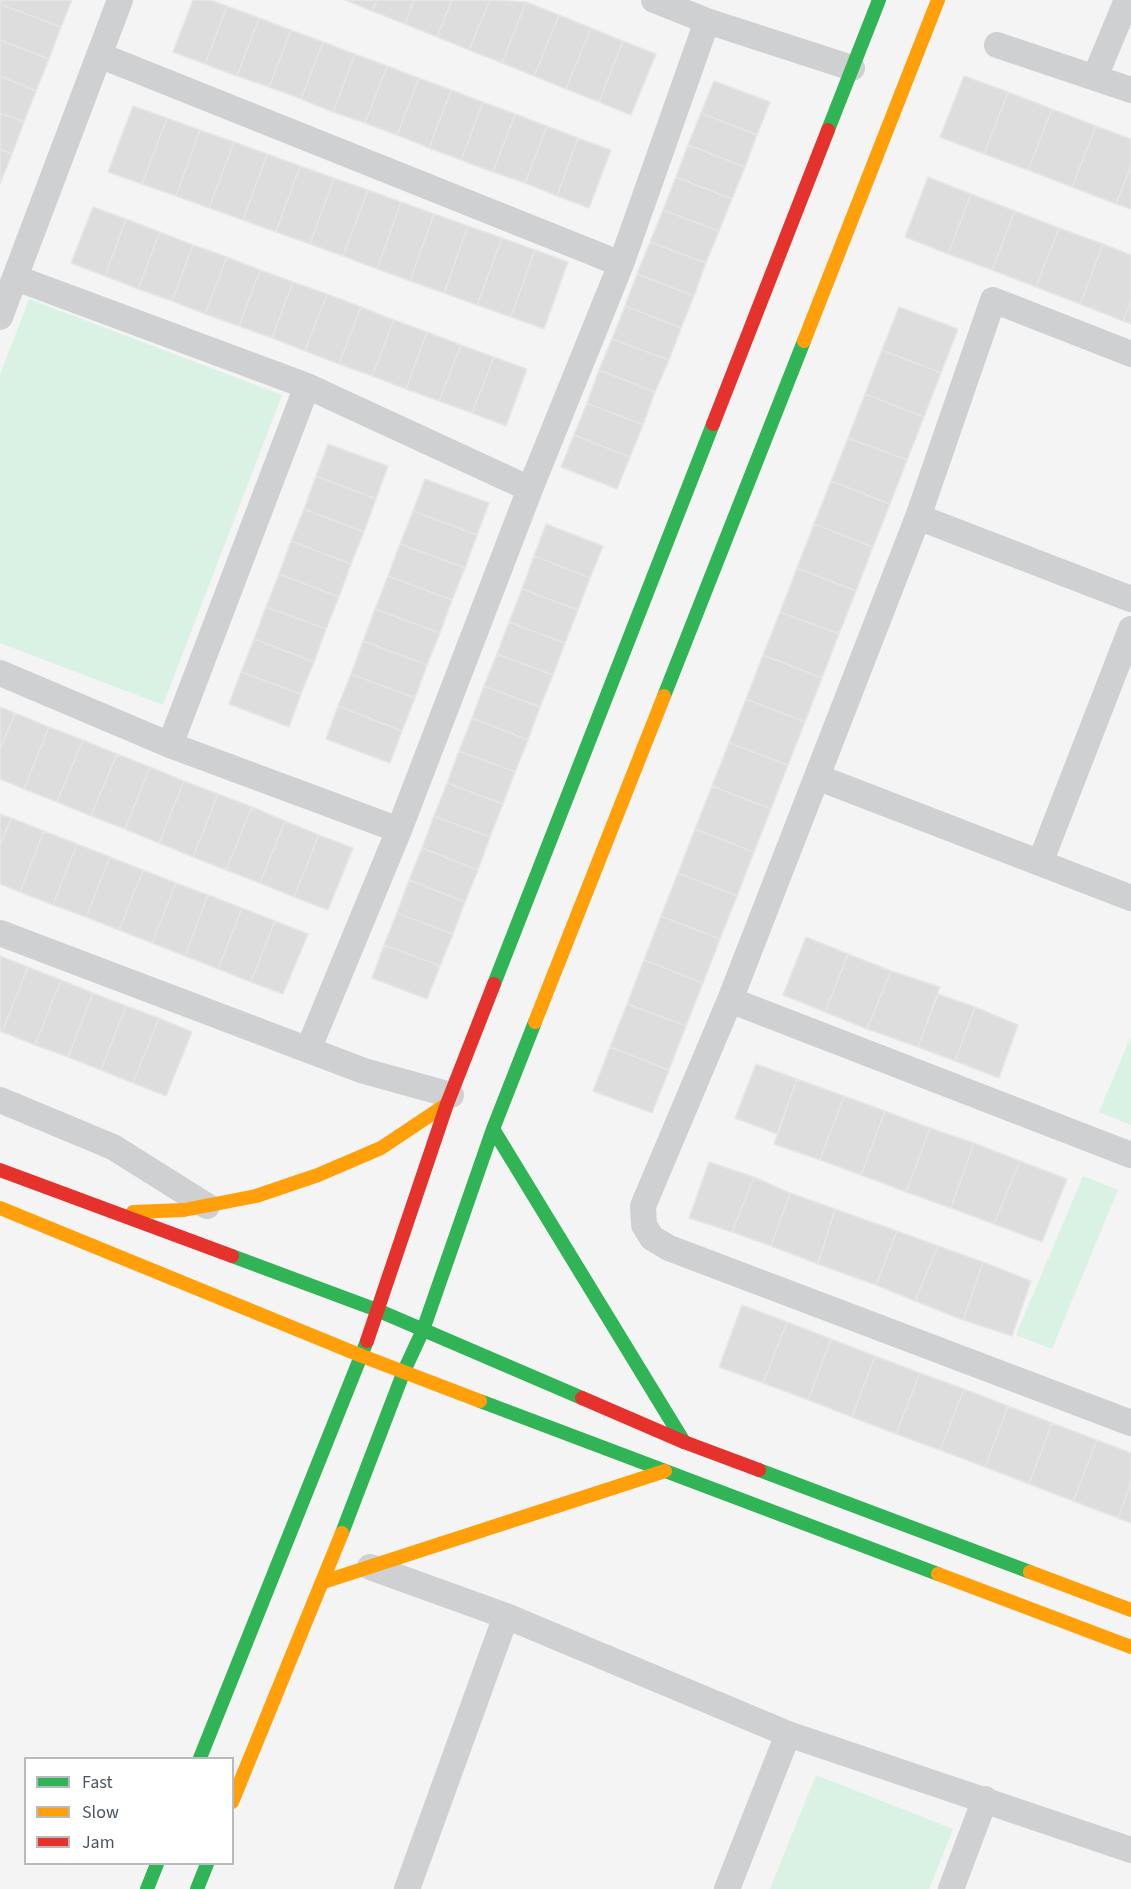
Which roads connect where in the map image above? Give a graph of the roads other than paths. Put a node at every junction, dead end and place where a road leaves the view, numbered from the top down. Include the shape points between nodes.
1 (120, 0) edge
2 (654, 0) edge
3 (879, 0) edge
4 (938, 0) edge
5 (1126, 0) edge
6 (707, 21) junction
7 (996, 45) dead end
8 (99, 55) junction
9 (852, 68) junction
10 (1095, 76) junction
11 (1131, 90) edge
12 (621, 264) junction
13 (16, 278) junction
14 (0, 317) edge
15 (1131, 354) edge
16 (307, 386) junction
17 (530, 489) junction
18 (918, 517) junction
19 (1131, 599) edge
20 (1131, 629) edge
21 (0, 673) edge
22 (170, 745) junction
23 (817, 777) junction
24 (399, 830) junction
25 (1040, 863) junction
26 (1131, 898) edge
27 (0, 933) edge
28 (730, 1000) junction
29 (308, 1050) junction
30 (0, 1100) edge
31 (449, 1100) junction
32 (493, 1129) junction
33 (1131, 1155) edge
34 (0, 1170) edge
35 (207, 1206) junction
36 (0, 1208) edge
37 (116, 1212) junction
38 (377, 1310) junction
39 (423, 1330) junction
40 (362, 1356) junction
41 (404, 1371) junction
42 (1131, 1423) edge
43 (684, 1442) junction
44 (665, 1471) junction
45 (370, 1567) junction
46 (323, 1582) junction
47 (1131, 1610) edge
48 (506, 1616) junction
49 (1131, 1647) edge
50 (788, 1734) junction
51 (200, 1757) edge
52 (234, 1797) edge
53 (985, 1799) junction
54 (1131, 1850) edge
55 (156, 1865) edge
56 (206, 1865) edge
57 (147, 1889) edge
58 (196, 1889) edge
59 (407, 1889) edge
60 (727, 1889) edge
61 (951, 1889) edge

1 - 8 street
2 - 6 street
3 - 9 main road
4 - 32 main road
5 - 10 street
6 - 9 street
6 - 12 street
7 - 10 street
8 - 12 street
8 - 13 street
9 - 31 main road
10 - 11 street
12 - 17 street
13 - 14 street
13 - 16 street
15 - 18 street via 993,300
16 - 17 street
16 - 22 street
17 - 24 street
18 - 19 street
18 - 23 street
20 - 25 street
21 - 22 street
22 - 24 street
23 - 25 street
23 - 28 street
24 - 29 street
25 - 26 street
27 - 29 street
28 - 33 street
28 - 42 street via 643,1206 644,1225 652,1238 669,1248
29 - 31 street
30 - 35 street via 113,1147
31 - 35 main road via 381,1148 256,1196
31 - 38 main road
32 - 39 main road
32 - 43 main road
34 - 37 main road
35 - 37 main road
36 - 40 main road
37 - 38 main road
38 - 39 main road
38 - 40 main road
39 - 41 main road
39 - 43 main road
40 - 41 main road
40 - 51 main road
41 - 44 main road
41 - 46 main road
43 - 47 main road
44 - 45 main road
44 - 49 main road
45 - 46 main road
45 - 48 street
46 - 52 main road
48 - 50 street
48 - 59 street
50 - 53 street
50 - 60 street
53 - 54 street
53 - 61 street
55 - 57 main road
56 - 58 main road

